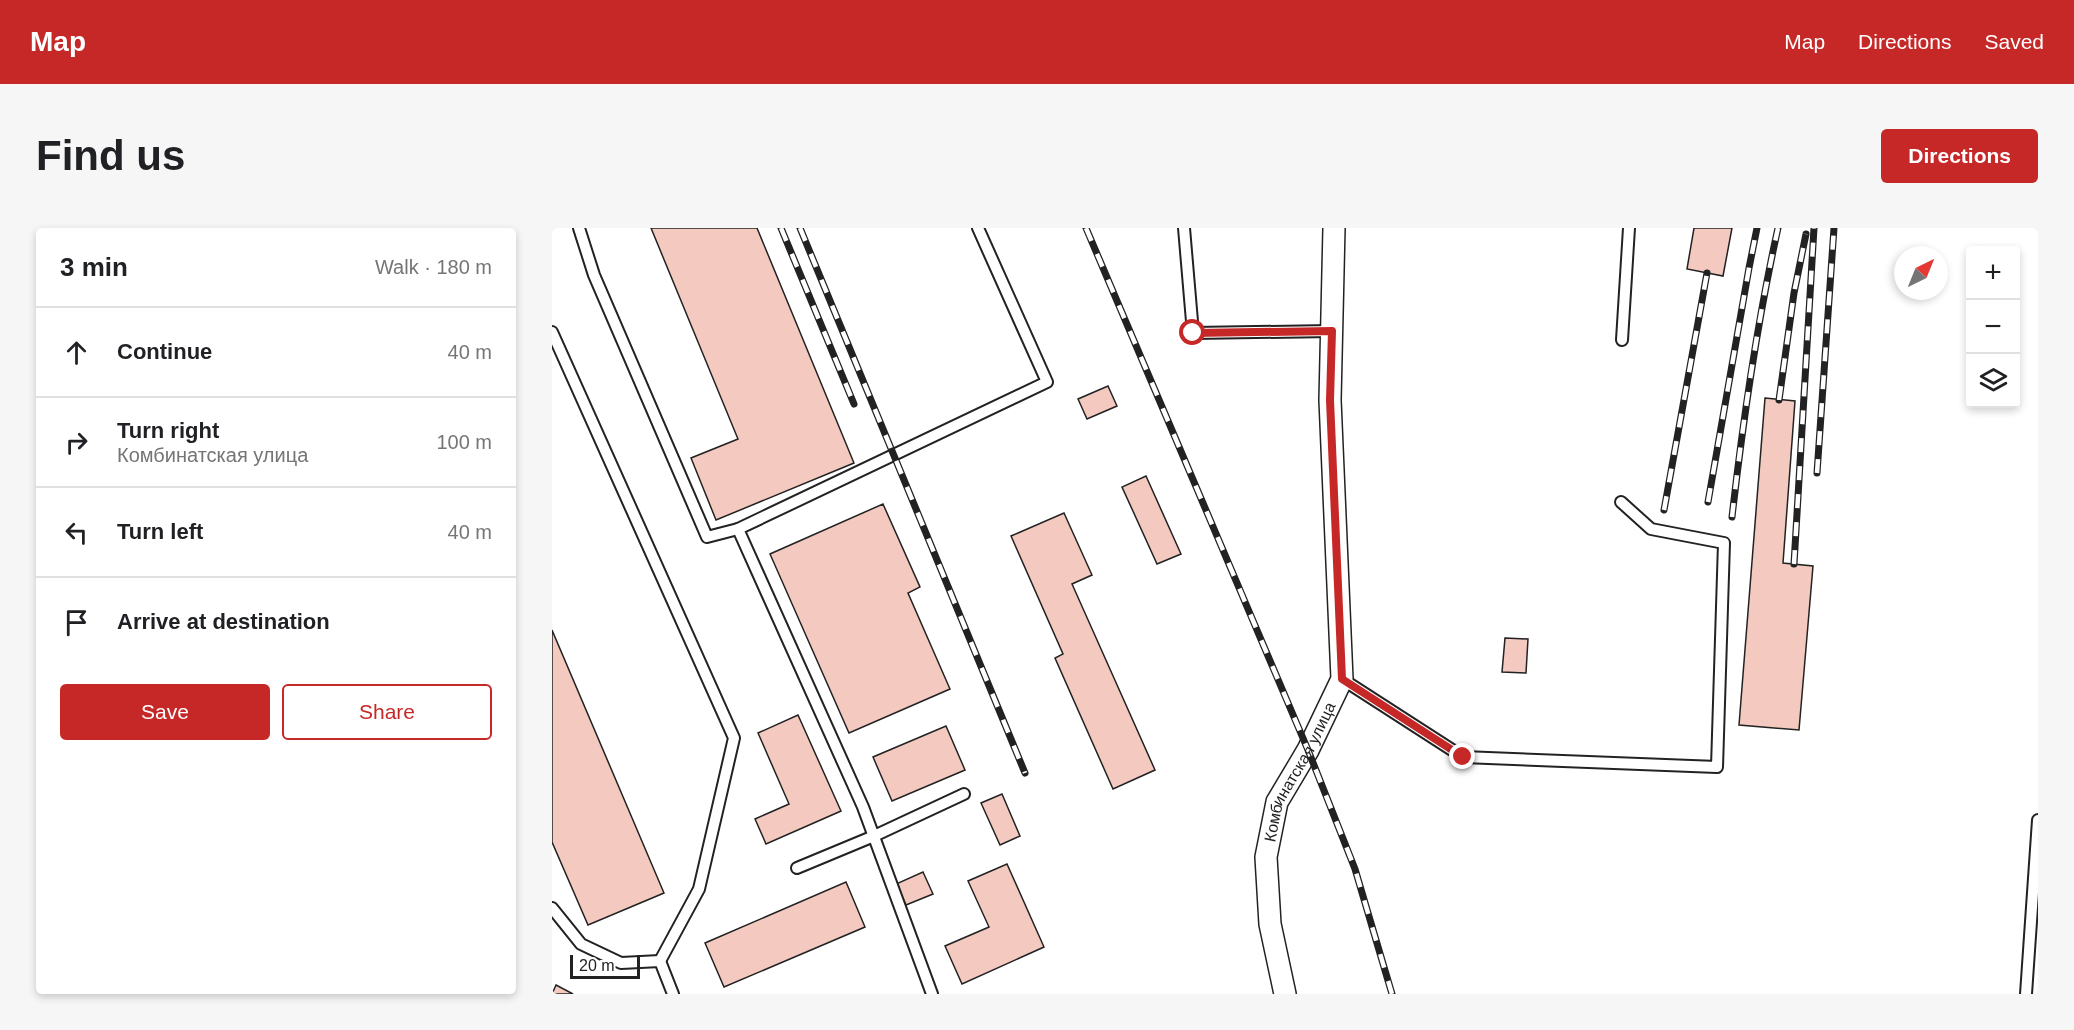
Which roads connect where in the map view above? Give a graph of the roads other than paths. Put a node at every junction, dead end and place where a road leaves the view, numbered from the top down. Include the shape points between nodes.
1 (579, 228) edge
2 (978, 228) edge
3 (1184, 228) edge
4 (1334, 228) edge
5 (1629, 228) edge
6 (1332, 331) junction
7 (552, 332) edge
8 (1622, 340) dead end
9 (1621, 502) dead end
10 (738, 529) junction
11 (1342, 679) junction
12 (964, 794) dead end
13 (2038, 820) edge
14 (874, 836) junction
15 (797, 868) dead end
16 (552, 908) edge
17 (660, 961) junction
18 (673, 994) edge
19 (932, 994) edge
20 (1285, 994) edge
21 (2026, 994) edge

1 - 10 lane via 594,275 707,537
2 - 10 lane via 1047,382
3 - 6 lane via 1193,333
4 - 6 street, Комбинатская улица
5 - 8 lane
6 - 11 street, Комбинатская улица via 1330,400
7 - 17 lane via 734,738 699,889
9 - 11 lane via 1651,529 1724,543 1717,767 1463,757
10 - 14 lane
11 - 20 street, Комбинатская улица via 1308,750 1277,802 1266,857 1270,924
12 - 14 lane
13 - 21 lane
14 - 15 lane
14 - 19 lane
16 - 17 lane via 581,944 601,954 621,963
17 - 18 lane

